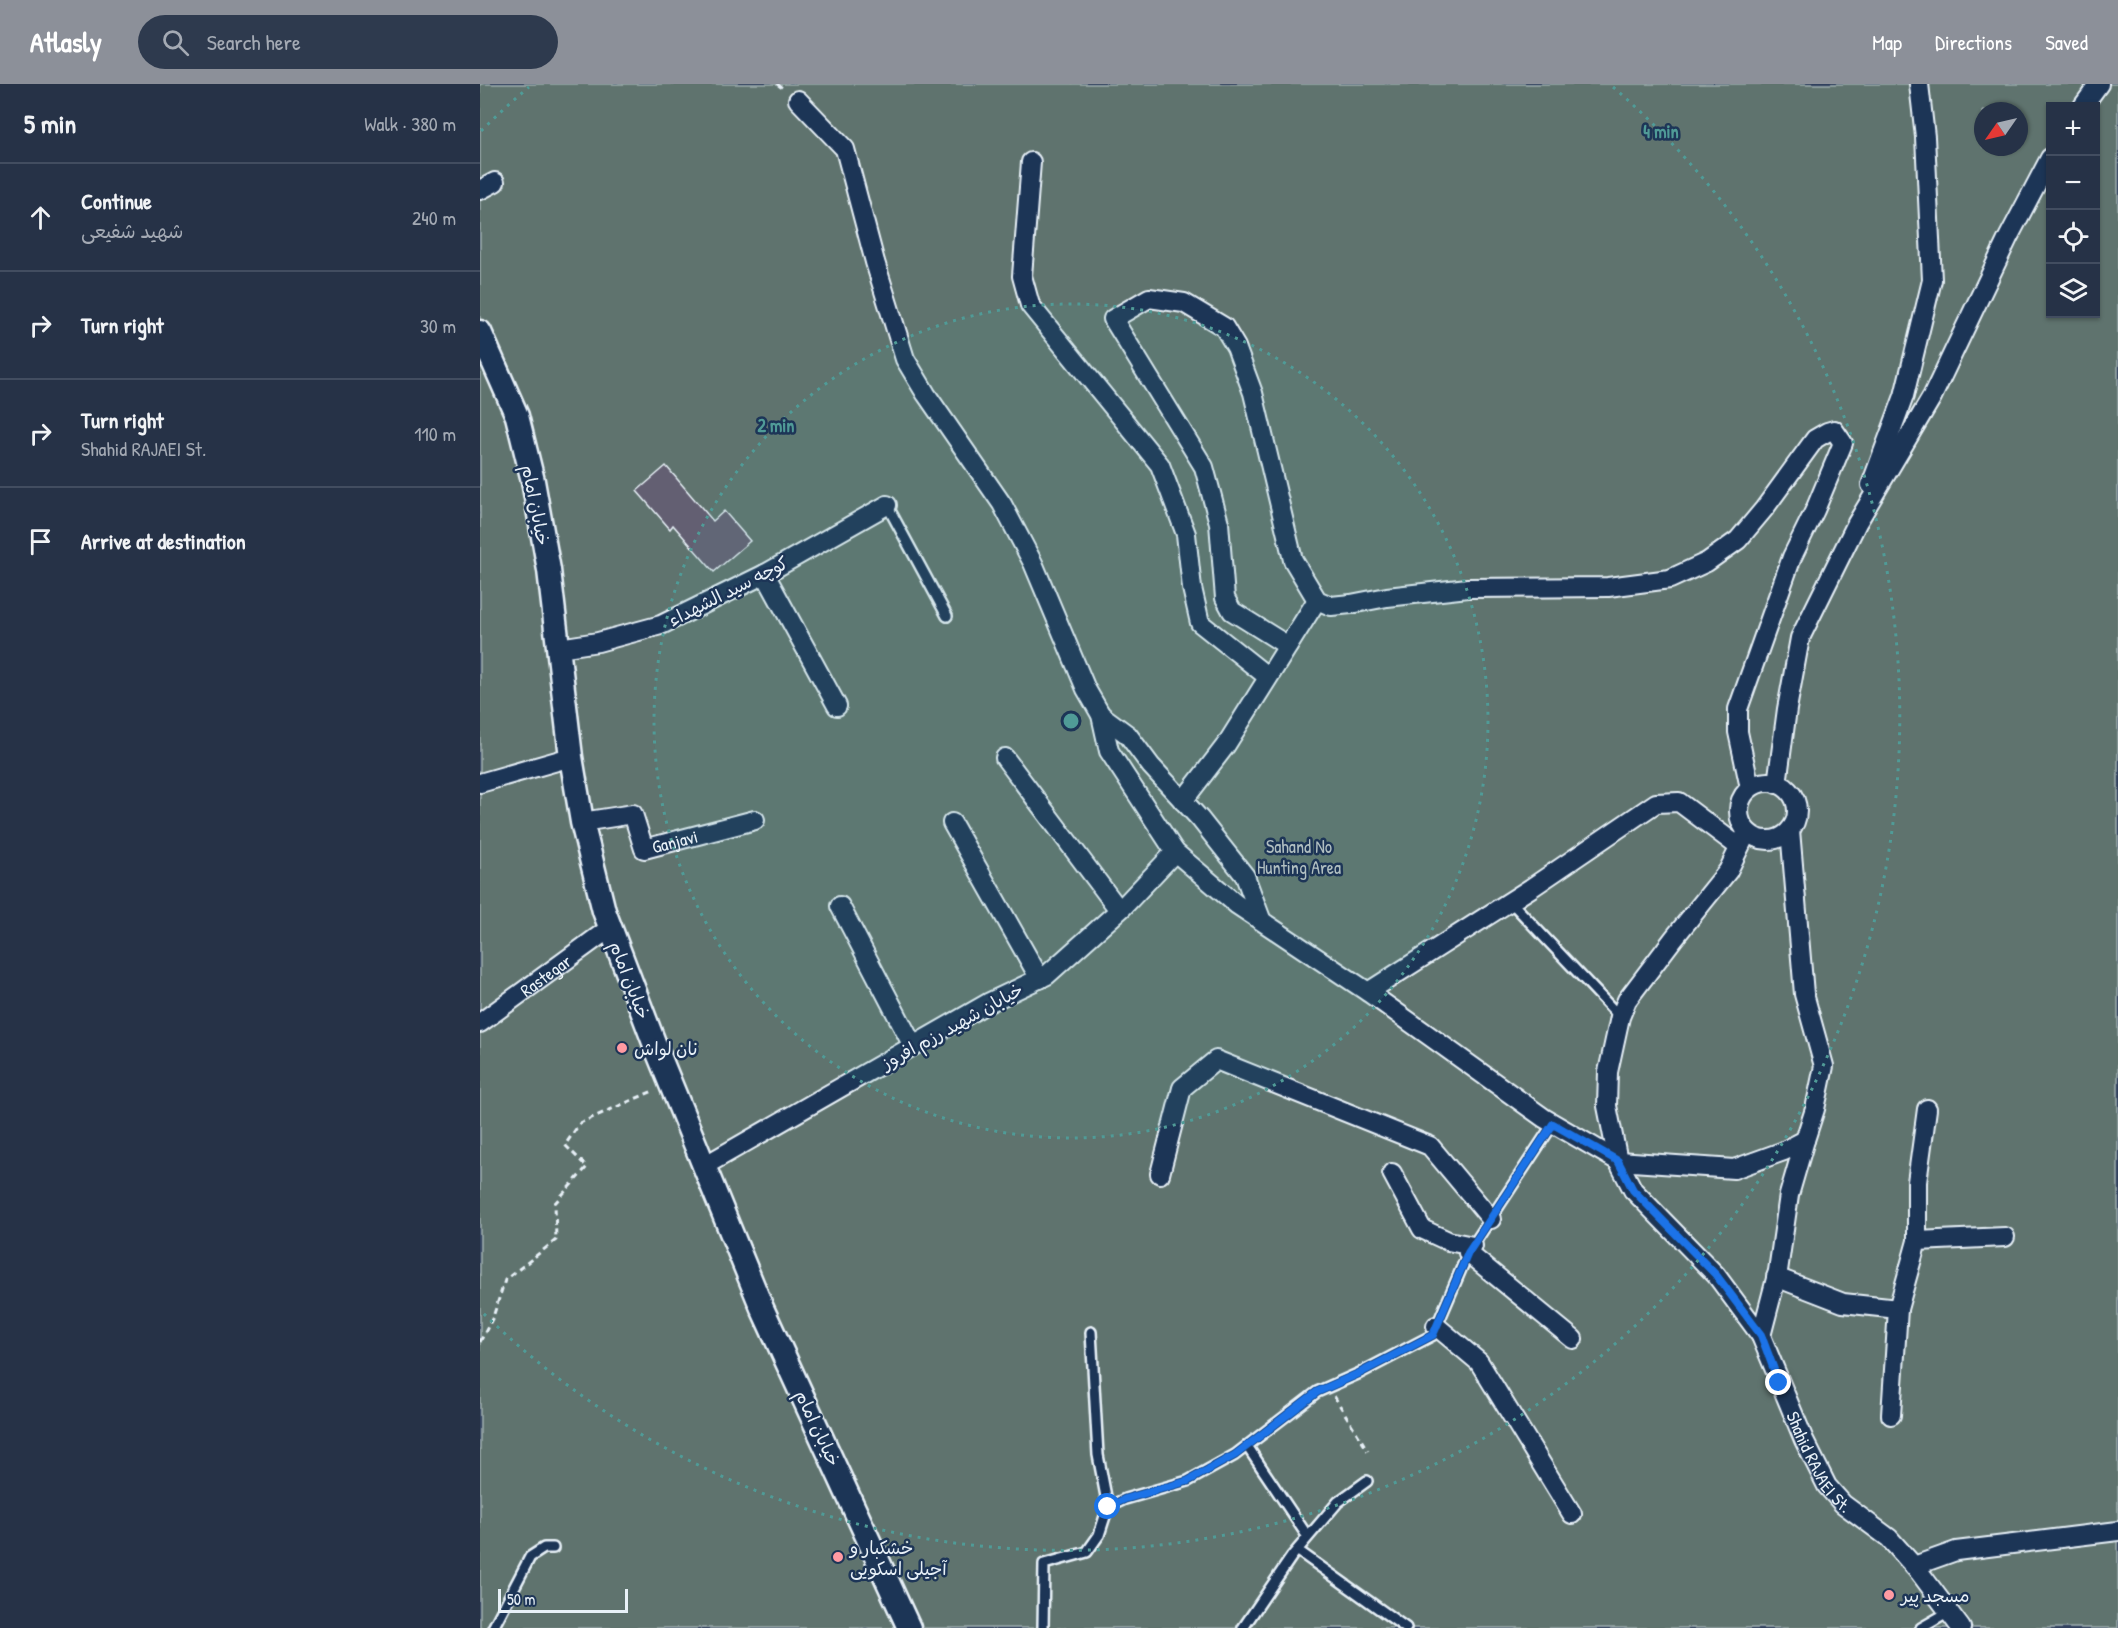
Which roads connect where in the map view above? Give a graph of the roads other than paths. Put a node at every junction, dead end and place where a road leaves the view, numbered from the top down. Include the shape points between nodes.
1 (1919, 84) edge
2 (2099, 84) edge
3 (798, 100) dead end
4 (2086, 102) edge
5 (1031, 162) dead end
6 (2046, 165) edge
7 (481, 335) edge
8 (887, 506) joint
9 (1857, 523) junction
10 (765, 574) junction
11 (1317, 600) junction
12 (947, 616) dead end
13 (1288, 646) junction
14 (559, 648) junction
15 (1268, 677) junction
16 (837, 706) dead end
17 (1101, 715) junction
18 (571, 757) junction
19 (1005, 758) dead end
20 (480, 783) edge
21 (1776, 784) junction
22 (1750, 788) junction
23 (1183, 801) junction
24 (754, 820) dead end
25 (582, 822) junction
26 (952, 823) dead end
27 (1790, 830) junction
28 (1743, 840) junction
29 (1175, 852) junction
30 (1510, 901) junction
31 (840, 906) dead end
32 (1119, 910) junction
33 (1261, 919) junction
34 (610, 928) junction
35 (1040, 979) junction
36 (1368, 992) junction
37 (1620, 1017) junction
38 (480, 1023) edge
39 (913, 1046) junction
40 (1927, 1109) dead end
41 (1553, 1124) junction
42 (1805, 1140) junction
43 (1618, 1161) junction
44 (705, 1166) junction
45 (1392, 1173) dead end
46 (1160, 1174) dead end
47 (1491, 1219) junction
48 (2005, 1237) dead end
49 (1917, 1241) junction
50 (1471, 1250) junction
51 (1776, 1277) junction
52 (1898, 1310) junction
53 (1436, 1326) junction
54 (1091, 1332) dead end
55 (1761, 1335) junction
56 (1574, 1340) dead end
57 (1891, 1415) dead end
58 (1246, 1446) junction
59 (1367, 1481) dead end
60 (1108, 1507) junction
61 (1572, 1514) dead end
62 (2118, 1531) edge
63 (1308, 1537) junction
64 (553, 1548) dead end
65 (1297, 1550) junction
66 (1914, 1566) junction
67 (1949, 1612) junction
68 (493, 1628) edge
69 (909, 1628) edge
70 (1043, 1628) edge
71 (1243, 1628) edge
72 (1406, 1628) edge
73 (1921, 1628) edge
74 (1961, 1628) edge

1 - 9 street via 1932,280 1904,396
2 - 4 street
3 - 17 street via 845,149 905,359 1002,504 1033,563 1086,689
5 - 15 street via 1022,276 1030,304 1160,465 1186,534 1200,623
6 - 9 street via 1932,397
7 - 14 street, خیابان امام via 517,416 528,459
8 - 10 street, کوچه سید الشهداء
8 - 12 lane
9 - 21 street via 1800,638
10 - 14 street, کوچه سید الشهداء via 661,625
10 - 16 street
11 - 13 street
11 - 13 street via 1293,560 1253,393 1224,327 1184,303 1149,298 1113,319 1204,467 1219,523 1225,598 1232,611
11 - 22 street via 1331,606 1468,588 1608,587 1670,579 1707,562 1738,540 1815,439 1834,430 1843,443 1792,557 1738,709 1738,732
13 - 15 street
14 - 18 street, خیابان امام
15 - 23 street via 1226,745
17 - 23 street via 1128,735
17 - 29 street via 1109,751
18 - 20 street
18 - 25 street, خیابان امام
19 - 32 street
21 - 22 street via 1767,782
21 - 27 street via 1796,803
22 - 28 street via 1740,804
23 - 33 street via 1245,876
24 - 25 street, Ganjavi via 644,849 633,814
25 - 34 street, خیابان امام
26 - 35 street
27 - 28 street via 1774,840
27 - 42 street via 1804,994 1824,1066
28 - 30 street via 1678,802 1656,803
28 - 37 street, Shahid RAJAEI St. via 1728,871 1628,1000
29 - 32 street, خیابان شهید رزم افروز
29 - 33 street via 1236,904
30 - 36 street
30 - 37 lane
31 - 39 street
32 - 35 street, خیابان شهید رزم افروز
33 - 36 street
34 - 38 street, Rastegar
34 - 44 street, خیابان امام
35 - 39 street, خیابان شهید رزم افروز via 988,1003
36 - 41 street
37 - 43 street, Shahid RAJAEI St. via 1608,1072 1607,1106
39 - 44 street, خیابان شهید رزم افروز
40 - 49 street via 1917,1182
41 - 43 street
41 - 47 lane
42 - 43 street via 1734,1169
42 - 51 street via 1789,1196
43 - 55 street, Shahid RAJAEI St. via 1633,1190 1716,1275
44 - 69 street, خیابان امام via 762,1308
45 - 50 street via 1422,1229
46 - 47 street via 1182,1088 1216,1060 1430,1146
47 - 50 lane
48 - 49 street
49 - 52 street
50 - 53 lane
50 - 56 street
51 - 52 street via 1843,1303
51 - 55 street
52 - 57 street
53 - 58 lane via 1433,1335 1317,1392
53 - 61 street via 1479,1362
54 - 60 lane via 1098,1455
55 - 66 street, Shahid RAJAEI St. via 1827,1486 1843,1504 1889,1538
58 - 60 lane via 1188,1481
58 - 63 lane
59 - 63 lane via 1338,1502
60 - 70 lane via 1099,1535 1087,1552 1044,1564
62 - 66 street via 1956,1551
63 - 65 lane
64 - 68 lane via 544,1548 530,1557
65 - 71 lane
65 - 72 lane
66 - 67 street, Shahid RAJAEI St.
67 - 73 lane
67 - 74 street, Shahid RAJAEI St.

